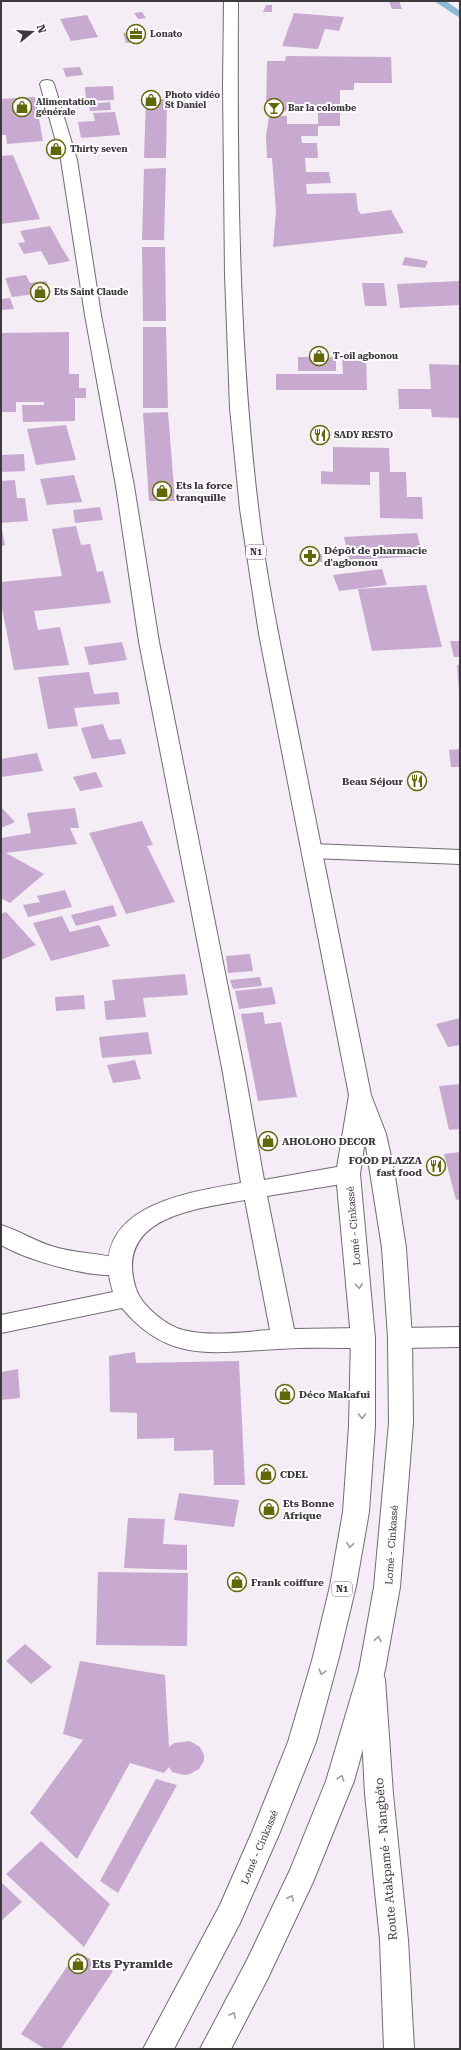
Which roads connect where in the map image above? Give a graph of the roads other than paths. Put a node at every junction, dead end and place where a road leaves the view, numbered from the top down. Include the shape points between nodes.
1 (231, 1) edge
2 (48, 84) dead end
3 (312, 851) junction
4 (460, 857) edge
5 (360, 1095) junction
6 (348, 1174) junction
7 (254, 1189) junction
8 (1, 1234) edge
9 (119, 1267) junction
10 (127, 1298) junction
11 (1, 1324) edge
12 (460, 1336) edge
13 (363, 1338) junction
14 (400, 1338) junction
15 (284, 1339) junction
16 (372, 1670) junction
17 (158, 2049) edge
18 (215, 2049) edge
19 (398, 2049) edge

1 - 3 main road, N1 via 231,187 240,416 249,509 268,634
2 - 7 main road via 69,160 91,308 126,486 149,642 234,1073
3 - 4 main road
3 - 5 main road, N1
5 - 6 main road, Lomé - Cinkassé / N1
5 - 14 main road, Lomé - Cinkassé / N1 via 375,1134 382,1170 394,1248
6 - 7 main road
6 -> 13 main road, Lomé - Cinkassé / N1
7 - 9 main road via 189,1201 145,1220 133,1230 122,1248
7 - 15 main road
8 - 9 main road via 26,1247 68,1261
9 - 10 main road
10 - 11 main road
10 - 15 main road via 143,1317 166,1333 189,1341 212,1344
12 - 14 main road
13 - 15 main road
13 -> 17 main road, Lomé - Cinkassé / N1 via 362,1426 356,1512 326,1657 302,1742 230,1914
16 -> 14 main road, Lomé - Cinkassé / N1 via 387,1587 401,1423
18 -> 16 main road, Lomé - Cinkassé / N1 via 257,1970 302,1873 340,1781
16 - 19 main road, Route Atakpamé - Nangbéto via 379,1794 394,1940

